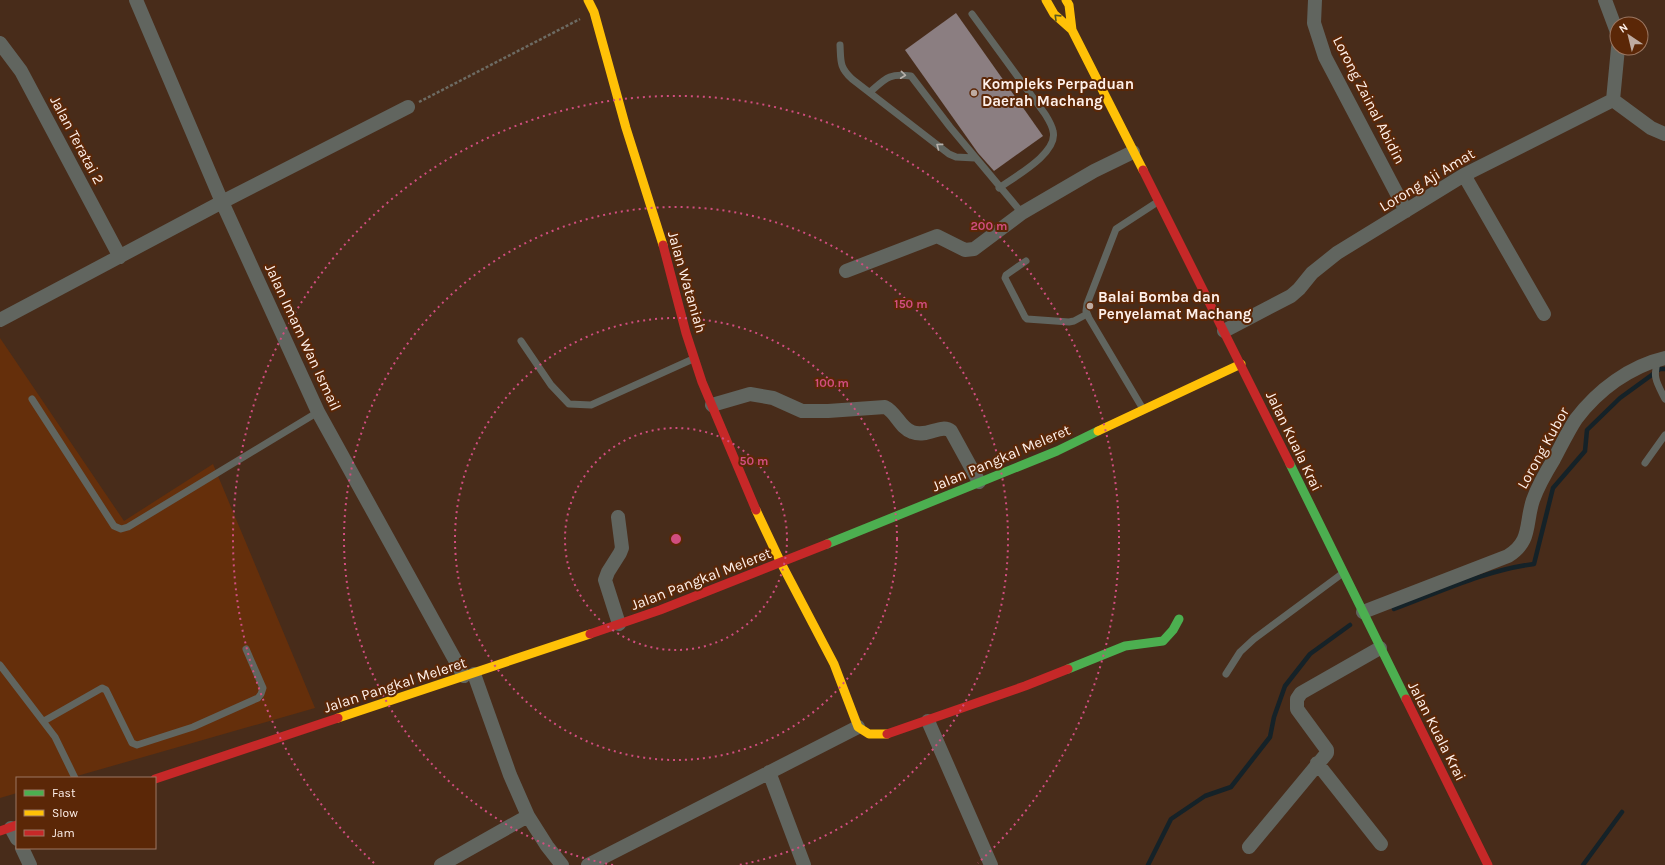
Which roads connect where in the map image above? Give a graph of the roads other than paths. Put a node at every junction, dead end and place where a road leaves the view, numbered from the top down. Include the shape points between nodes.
1 (136, 0) edge
2 (588, 0) edge
3 (1046, 0) edge
4 (1066, 0) edge
5 (1605, 0) edge
6 (1314, 5) edge
7 (972, 14) dead end
8 (1611, 16) edge
9 (1072, 30) junction
10 (0, 43) edge
11 (840, 45) dead end
12 (1617, 56) edge
13 (870, 92) junction
14 (1613, 100) junction
15 (408, 108) road end
16 (1665, 134) edge
17 (1133, 152) junction
18 (975, 158) junction
19 (1464, 175) junction
20 (999, 188) junction
21 (1159, 201) junction
22 (222, 202) junction
23 (1406, 211) junction
24 (1022, 213) junction
25 (120, 256) junction
26 (1026, 261) dead end
27 (846, 271) dead end
28 (1087, 314) junction
29 (1544, 314) dead end
30 (0, 320) edge
31 (1224, 331) junction
32 (521, 341) dead end
33 (694, 358) junction
34 (1661, 358) edge
35 (1241, 364) junction
36 (1665, 399) edge
37 (32, 400) dead end
38 (712, 405) junction
39 (1144, 411) junction
40 (318, 412) junction
41 (1665, 435) edge
42 (1645, 463) dead end
43 (979, 482) junction
44 (618, 517) dead end
45 (781, 563) junction
46 (1344, 573) junction
47 (1363, 612) junction
48 (1179, 619) dead end
49 (619, 624) junction
50 (1380, 648) junction
51 (246, 649) dead end
52 (0, 665) edge
53 (1226, 674) dead end
54 (469, 675) junction
55 (44, 721) junction
56 (928, 721) junction
57 (858, 727) junction
58 (1317, 763) junction
59 (770, 772) junction
60 (75, 777) edge
61 (156, 779) edge
62 (528, 816) junction
63 (1381, 844) dead end
64 (1249, 847) dead end
65 (22, 849) edge
66 (30, 865) edge
67 (441, 865) edge
68 (562, 865) edge
69 (588, 865) edge
70 (804, 865) edge
71 (991, 865) edge
72 (1488, 865) edge

1 - 22 street, Jalan Imam Wan Ismail
2 - 33 main road, Jalan Wataniah via 594,12
9 -> 3 main road, Jalan Kuala Krai via 1054,14
4 - 9 main road, Jalan Kuala Krai
5 - 8 street
6 - 23 street, Lorong Zainal Abidin via 1314,23 1325,57
7 - 20 lane via 1045,114 1054,132 1052,145 1045,154
9 - 17 main road, Jalan Kuala Krai
10 - 25 street, Jalan Teratai 2 via 21,71
11 - 13 lane via 840,63 844,72
12 - 14 street
18 -> 13 lane via 949,154
13 -> 18 lane via 884,80 897,74 912,76
14 - 16 street via 1651,128
14 - 19 street, Lorong Aji Amat
15 - 22 street
17 - 21 main road, Jalan Kuala Krai
17 - 24 street
18 - 20 lane
19 - 23 street, Lorong Aji Amat
19 - 29 street
20 - 24 lane
21 - 28 lane via 1116,229 1088,297
21 - 31 main road, Jalan Kuala Krai
22 - 25 street
22 - 40 street, Jalan Imam Wan Ismail
23 - 31 street, Lorong Aji Amat via 1337,253 1312,273 1291,296
24 - 27 street via 974,249 965,250 937,236
25 - 30 street
26 - 28 lane via 1005,278 1025,317 1031,320 1074,322
28 - 39 lane
31 - 35 main road, Jalan Kuala Krai
32 - 33 lane via 551,386 569,404 591,405
33 - 38 main road, Jalan Wataniah
34 - 36 lane via 1654,371
34 - 47 street, Lorong Kubor via 1648,362 1616,380 1588,404 1576,420 1538,488 1532,502 1525,537 1519,549 1508,556
35 - 39 main road, Jalan Pangkal Meleret
35 - 46 main road, Jalan Kuala Krai
37 - 40 lane via 114,526 120,529 128,527
38 - 43 street via 750,394 773,398 802,411 885,407 912,432 927,433 948,428
38 - 45 main road, Jalan Wataniah
39 - 43 main road, Jalan Pangkal Meleret via 1057,451
40 - 54 street, Jalan Imam Wan Ismail
41 - 42 lane
43 - 45 main road, Jalan Pangkal Meleret
44 - 49 street via 622,548 606,580
45 - 49 main road, Jalan Pangkal Meleret
45 - 57 main road, Jalan Wataniah via 834,664
46 - 47 main road, Jalan Kuala Krai
46 - 53 lane via 1254,639 1240,652
47 - 50 main road, Jalan Kuala Krai
48 - 56 main road via 1170,636 1160,643 1125,646
49 - 54 main road, Jalan Pangkal Meleret
50 - 58 street via 1301,693 1297,699 1297,709 1327,751
50 - 72 main road, Jalan Kuala Krai
51 - 55 lane via 263,688 261,694 258,698 193,727 135,745 106,690 102,688
52 - 55 lane
54 - 61 main road, Jalan Pangkal Meleret
54 - 62 street, Jalan Imam Wan Ismail
55 - 60 lane via 55,737
56 - 57 main road via 882,735 869,734
56 - 71 street
57 - 59 street
58 - 63 street
58 - 64 street
59 - 69 street
59 - 70 street
62 - 67 street
62 - 68 street, Jalan Imam Wan Ismail via 546,846
65 - 66 street

